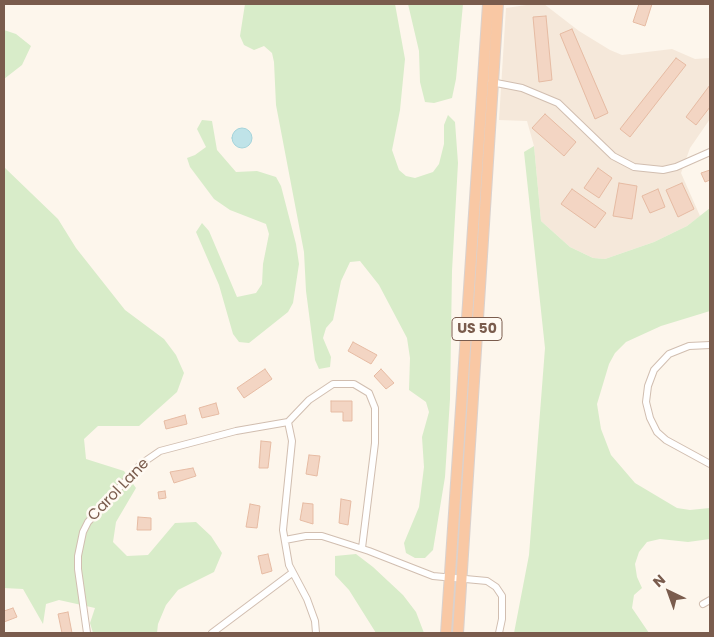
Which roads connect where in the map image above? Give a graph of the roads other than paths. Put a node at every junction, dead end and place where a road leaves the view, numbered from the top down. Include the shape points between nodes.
1 (488, 4) edge
2 (498, 4) edge
3 (494, 82) junction
4 (482, 84) junction
5 (710, 152) edge
6 (710, 345) edge
7 (288, 422) junction
8 (710, 464) edge
9 (285, 540) junction
10 (362, 548) junction
11 (292, 573) junction
12 (463, 577) junction
13 (448, 578) junction
14 (710, 600) edge
15 (703, 604) dead end
16 (87, 633) edge
17 (212, 633) edge
18 (316, 633) edge
19 (446, 633) edge
20 (458, 633) edge
21 (499, 633) edge

1 - 4 highway, US 50
2 - 3 highway, US 50
3 - 4 street
3 - 5 street via 547,96 572,114 613,156 634,167 663,170
3 - 12 highway, US 50
4 - 13 highway, US 50
6 - 8 street via 689,346 669,354 654,370 646,402 657,432
7 - 9 street via 292,441 284,518
7 - 10 street via 309,400 333,384 354,384 369,393 375,408 375,436
7 - 16 street, Carol Lane via 236,431 160,451 142,464 82,532 78,569
9 - 10 street via 318,536
9 - 11 street
10 - 13 street via 417,571
11 - 17 street
11 - 18 street via 307,599
12 - 13 street
12 - 20 highway, US 50
12 - 21 street via 487,581 499,590 503,599
13 - 19 highway, US 50
14 - 15 street

